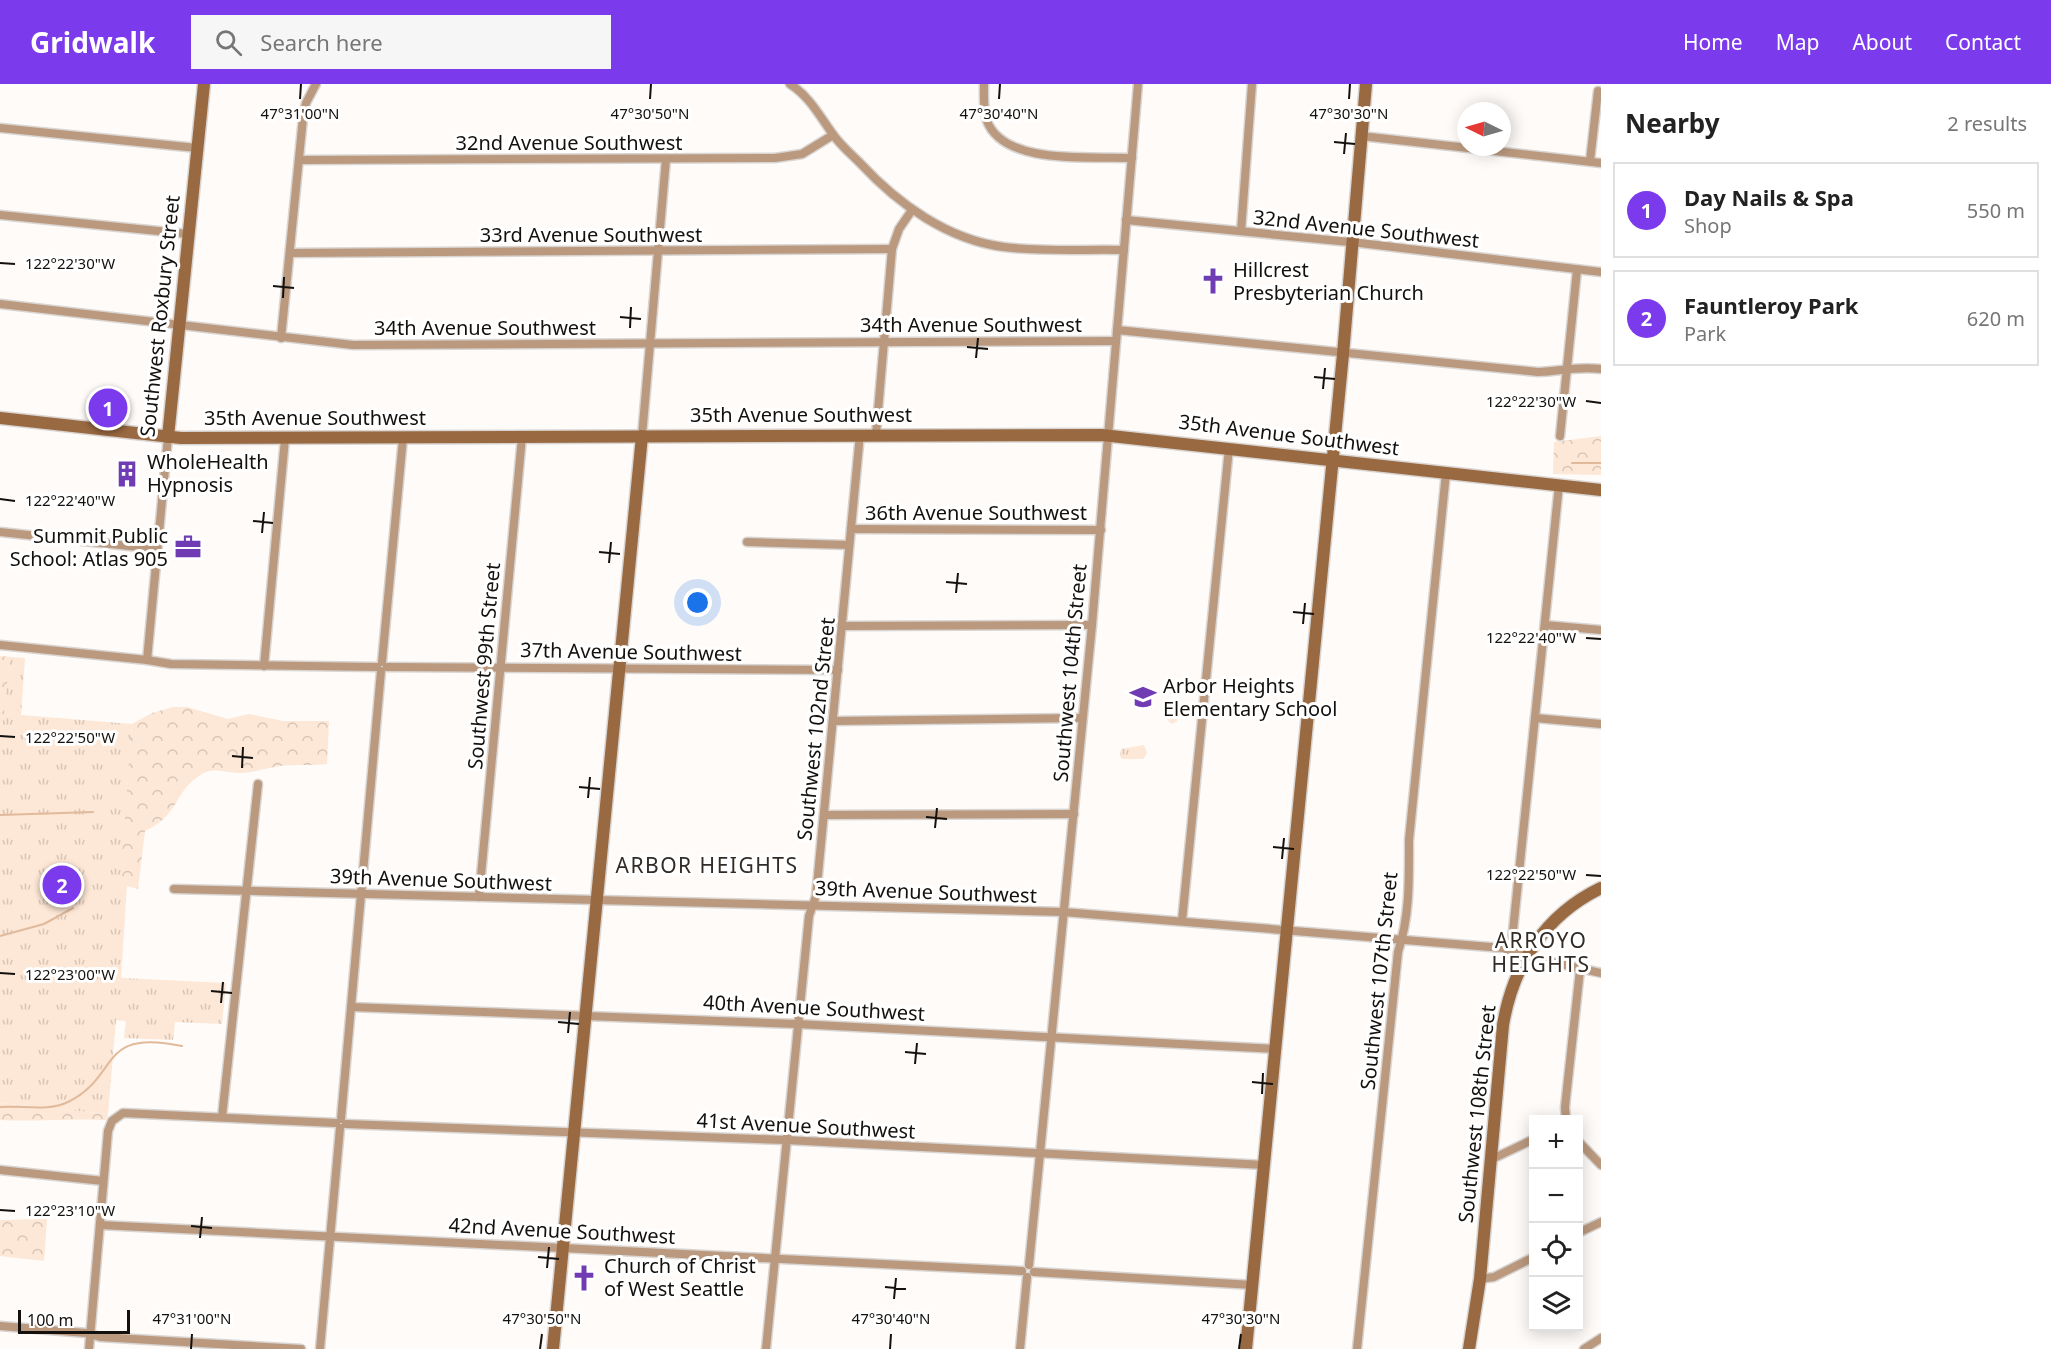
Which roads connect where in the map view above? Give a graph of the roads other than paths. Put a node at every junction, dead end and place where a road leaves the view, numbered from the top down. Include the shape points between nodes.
1 (204, 84) edge
2 (316, 84) edge
3 (790, 84) edge
4 (984, 84) edge
5 (1252, 84) edge
6 (1366, 84) edge
7 (1137, 85) edge
8 (1598, 91) dead end
9 (0, 128) edge
10 (833, 135) junction
11 (1361, 136) junction
12 (197, 148) junction
13 (1132, 158) junction
14 (666, 159) junction
15 (299, 160) junction
16 (1590, 161) junction
17 (1601, 163) edge
18 (912, 210) junction
19 (0, 215) edge
20 (1126, 220) junction
21 (1241, 231) junction
22 (188, 234) junction
23 (1353, 244) junction
24 (892, 249) junction
25 (1124, 250) junction
26 (658, 251) junction
27 (290, 253) junction
28 (1577, 270) junction
29 (1601, 272) edge
30 (0, 304) edge
31 (179, 323) junction
32 (1117, 330) junction
33 (281, 338) junction
34 (1116, 340) junction
35 (885, 342) junction
36 (650, 344) junction
37 (1343, 354) junction
38 (1566, 369) junction
39 (1601, 369) edge
40 (0, 418) edge
41 (860, 434) junction
42 (876, 434) junction
43 (1108, 435) junction
44 (642, 436) junction
45 (1560, 436) dead end
46 (168, 437) junction
47 (522, 437) junction
48 (403, 438) junction
49 (285, 439) junction
50 (1229, 448) junction
51 (1333, 459) junction
52 (1446, 473) junction
53 (1559, 485) junction
54 (1601, 490) edge
55 (851, 530) junction
56 (1101, 530) junction
57 (0, 532) edge
58 (747, 542) dead end
59 (849, 545) junction
60 (157, 549) junction
61 (1092, 625) junction
62 (1545, 625) junction
63 (842, 626) junction
64 (1601, 630) edge
65 (0, 645) edge
66 (147, 660) junction
67 (264, 666) junction
68 (382, 667) junction
69 (500, 668) junction
70 (619, 668) junction
71 (838, 670) junction
72 (1082, 718) junction
73 (1535, 718) junction
74 (833, 721) junction
75 (1601, 724) edge
76 (258, 784) dead end
77 (1074, 813) junction
78 (824, 815) junction
79 (1601, 888) edge
80 (174, 889) dead end
81 (246, 891) junction
82 (362, 893) junction
83 (478, 897) junction
84 (595, 901) junction
85 (813, 905) junction
86 (1063, 912) junction
87 (1182, 921) junction
88 (1287, 929) junction
89 (1402, 939) junction
90 (1511, 950) junction
91 (1525, 956) junction
92 (1580, 970) junction
93 (1601, 973) edge
94 (351, 1007) junction
95 (585, 1015) junction
96 (797, 1023) junction
97 (1050, 1036) junction
98 (1275, 1049) junction
99 (1566, 1115) edge
100 (222, 1117) junction
101 (341, 1123) junction
102 (574, 1132) junction
103 (786, 1140) junction
104 (1529, 1141) edge
105 (1583, 1146) edge
106 (1040, 1154) junction
107 (1490, 1160) junction
108 (1265, 1165) junction
109 (1601, 1165) edge
110 (0, 1170) edge
111 (103, 1181) junction
112 (1601, 1222) edge
113 (100, 1225) junction
114 (1583, 1231) edge
115 (330, 1237) junction
116 (563, 1248) junction
117 (775, 1258) junction
118 (1529, 1259) edge
119 (1028, 1271) junction
120 (1480, 1279) junction
121 (1253, 1285) junction
122 (0, 1326) edge
123 (90, 1334) junction
124 (1601, 1338) edge
125 (89, 1349) edge
126 (301, 1349) edge
127 (320, 1349) edge
128 (553, 1349) edge
129 (766, 1349) edge
130 (1020, 1349) edge
131 (1246, 1349) edge
132 (1357, 1349) edge
133 (1469, 1349) edge
134 (1584, 1349) edge

1 - 12 street, Southwest Roxbury Street
2 - 15 street via 306,103
3 - 10 street via 816,110
4 - 13 street via 985,112 991,128 1010,145 1027,152
5 - 21 street
6 - 11 street
7 - 13 street, Southwest 104th Street
8 - 16 street
9 - 12 street
10 - 14 street, 32nd Avenue Southwest via 791,157
10 - 18 street
11 - 16 street
11 - 23 street
12 - 22 street, Southwest Roxbury Street
13 - 20 street, Southwest 104th Street
14 - 15 street, 32nd Avenue Southwest
14 - 26 street
15 - 27 street
16 - 17 street
18 - 24 street
18 - 25 street via 952,232 1005,247
19 - 22 street
20 - 21 street, 32nd Avenue Southwest
20 - 25 street, Southwest 104th Street
21 - 23 street, 32nd Avenue Southwest
22 - 31 street, Southwest Roxbury Street
23 - 28 street, 32nd Avenue Southwest
23 - 37 street
24 - 26 street, 33rd Avenue Southwest
24 - 35 street
25 - 32 street, Southwest 104th Street
26 - 27 street, 33rd Avenue Southwest
26 - 36 street
27 - 33 street
28 - 29 street, 32nd Avenue Southwest
28 - 38 street
30 - 31 street, 34th Avenue Southwest
31 - 33 street, 34th Avenue Southwest
31 - 46 street, Southwest Roxbury Street
32 - 34 street, Southwest 104th Street
32 - 37 street
33 - 36 street, 34th Avenue Southwest via 362,345
34 - 35 street, 34th Avenue Southwest
34 - 43 street, Southwest 104th Street
35 - 36 street, 34th Avenue Southwest
35 - 42 street
36 - 44 street
37 - 38 street via 1538,372
37 - 51 street
38 - 39 street
38 - 45 street
40 - 46 street, 35th Avenue Southwest
41 - 42 street, 35th Avenue Southwest
41 - 44 street, 35th Avenue Southwest
41 - 55 street, Southwest 102nd Street
42 - 43 street, 35th Avenue Southwest
43 - 50 street, 35th Avenue Southwest
43 - 56 street, Southwest 104th Street
44 - 47 street, 35th Avenue Southwest
44 - 70 street
46 - 49 street, 35th Avenue Southwest
46 - 60 street, Southwest Roxbury Street
47 - 48 street, 35th Avenue Southwest
47 - 69 street, Southwest 99th Street
48 - 49 street, 35th Avenue Southwest
48 - 68 street
49 - 67 street
50 - 51 street, 35th Avenue Southwest
50 - 87 street
51 - 52 street, 35th Avenue Southwest
51 - 88 street
52 - 53 street, 35th Avenue Southwest
52 - 89 street, Southwest 107th Street via 1408,840 1409,882
53 - 54 street, 35th Avenue Southwest
53 - 62 street
55 - 56 street, 36th Avenue Southwest
55 - 59 street, Southwest 102nd Street
56 - 61 street, Southwest 104th Street
57 - 60 street
58 - 59 street, 36th Avenue Southwest
59 - 63 street, Southwest 102nd Street
60 - 66 street, Southwest Roxbury Street
61 - 63 street
61 - 72 street, Southwest 104th Street
62 - 64 street
62 - 73 street
63 - 71 street, Southwest 102nd Street
65 - 66 street, 37th Avenue Southwest
66 - 67 street, 37th Avenue Southwest
67 - 68 street, 37th Avenue Southwest
68 - 69 street, 37th Avenue Southwest
68 - 82 street
69 - 70 street, 37th Avenue Southwest
69 - 83 street, Southwest 99th Street
70 - 71 street, 37th Avenue Southwest
70 - 84 street
71 - 74 street, Southwest 102nd Street
72 - 74 street
72 - 77 street, Southwest 104th Street
73 - 75 street
73 - 90 street
74 - 78 street, Southwest 102nd Street
76 - 81 street
77 - 78 street
77 - 86 street, Southwest 104th Street
78 - 85 street, Southwest 102nd Street
79 - 91 street via 1559,916
80 - 81 street, 39th Avenue Southwest
81 - 82 street, 39th Avenue Southwest
81 - 100 street
82 - 83 street, 39th Avenue Southwest
82 - 94 street
83 - 84 street, 39th Avenue Southwest
84 - 85 street, 39th Avenue Southwest
84 - 95 street
85 - 86 street, 39th Avenue Southwest
85 - 96 street, Southwest 102nd Street
86 - 87 street, 39th Avenue Southwest
86 - 97 street, Southwest 104th Street
87 - 88 street, 39th Avenue Southwest
88 - 89 street, 39th Avenue Southwest
88 - 98 street
89 - 90 street, 39th Avenue Southwest
89 - 132 street, Southwest 107th Street
90 - 91 street, 39th Avenue Southwest
91 - 92 street, 39th Avenue Southwest
91 - 107 street, Southwest 108th Street via 1506,1009
92 - 93 street, 39th Avenue Southwest
92 - 99 street
94 - 95 street, 40th Avenue Southwest
94 - 101 street
95 - 96 street, 40th Avenue Southwest
95 - 102 street
96 - 97 street, 40th Avenue Southwest
96 - 103 street, Southwest 102nd Street
97 - 98 street, 40th Avenue Southwest
97 - 106 street, Southwest 104th Street
98 - 108 street
100 - 101 street, 41st Avenue Southwest
100 - 111 street, 41st Avenue Southwest via 123,1113 117,1116 108,1131
101 - 102 street, 41st Avenue Southwest
101 - 115 street
102 - 103 street, 41st Avenue Southwest
102 - 116 street
103 - 106 street, 41st Avenue Southwest
103 - 117 street, Southwest 102nd Street
104 - 107 street
105 - 109 street
106 - 108 street, 41st Avenue Southwest
106 - 119 street, Southwest 104th Street
107 - 120 street, Southwest 108th Street
108 - 121 street
110 - 111 street
111 - 113 street
112 - 114 street
113 - 115 street, 42nd Avenue Southwest
113 - 123 street
115 - 116 street, 42nd Avenue Southwest
115 - 127 street
116 - 117 street, 42nd Avenue Southwest
116 - 128 street
117 - 119 street, 42nd Avenue Southwest
117 - 129 street, Southwest 102nd Street
118 - 120 street via 1494,1277
119 - 121 street, 42nd Avenue Southwest
119 - 130 street, Southwest 104th Street
120 - 133 street, Southwest 108th Street
121 - 131 street
122 - 123 street
123 - 125 street
123 - 126 street
124 - 134 street

